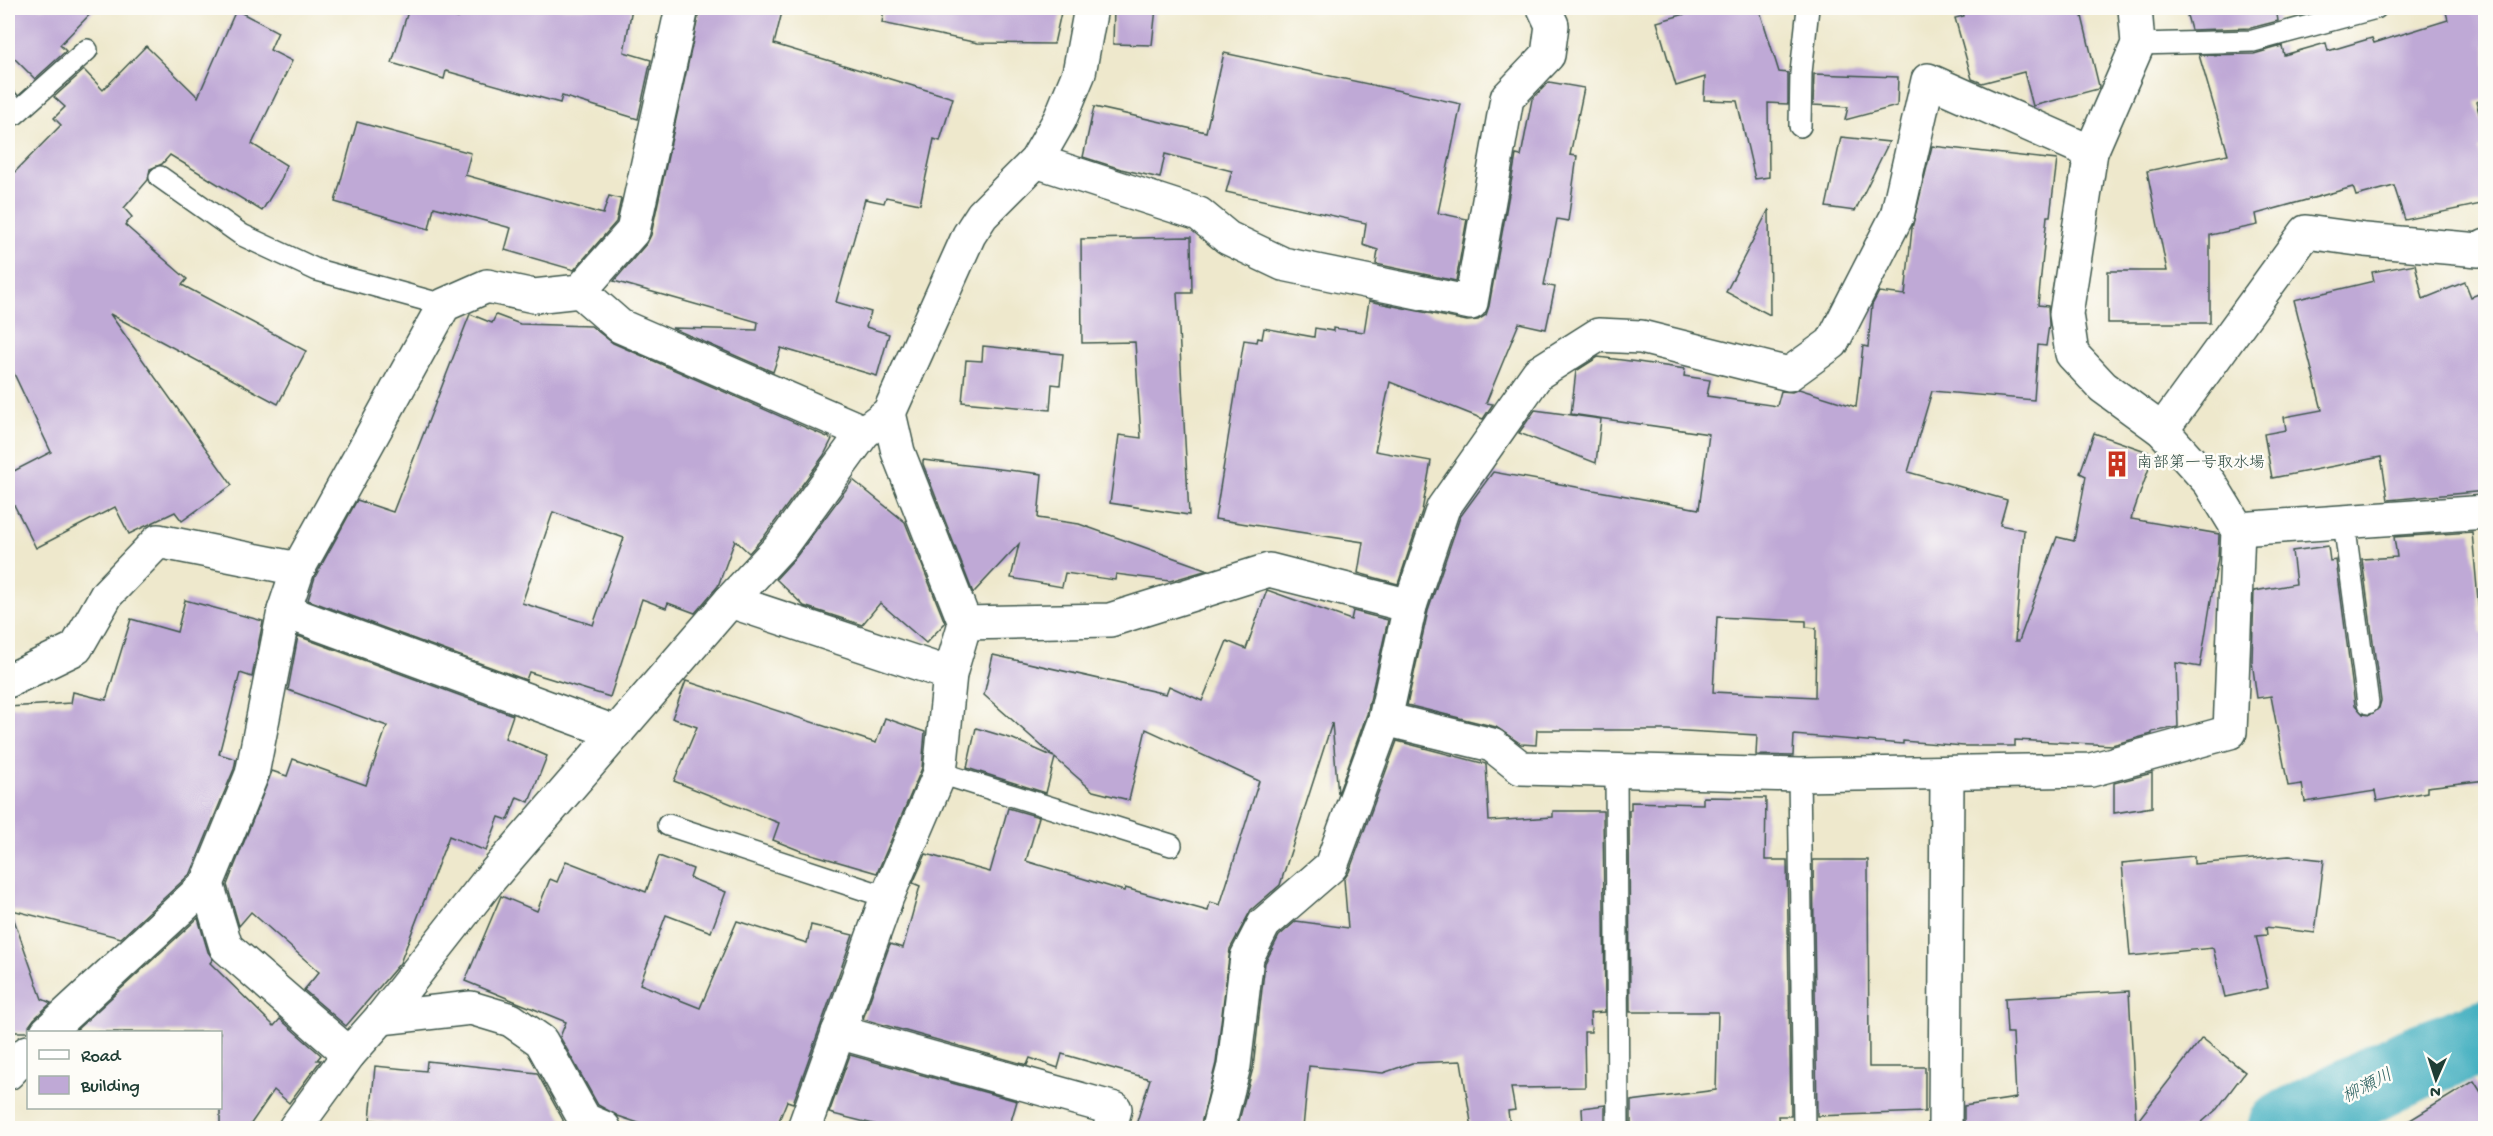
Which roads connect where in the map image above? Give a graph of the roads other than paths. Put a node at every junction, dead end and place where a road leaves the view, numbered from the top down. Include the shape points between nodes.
1 (682, 8) edge
2 (1091, 8) edge
3 (1544, 8) edge
4 (1808, 8) edge
5 (2135, 8) edge
6 (2376, 8) edge
7 (2138, 44) junction
8 (87, 50) dead end
9 (8, 101) edge
10 (1800, 126) dead end
11 (2091, 152) junction
12 (1036, 161) junction
13 (160, 177) dead end
14 (2486, 246) edge
15 (580, 291) junction
16 (444, 305) junction
17 (877, 423) junction
18 (2162, 430) junction
19 (2486, 512) edge
20 (2344, 522) junction
21 (2238, 529) junction
22 (298, 569) junction
23 (730, 601) junction
24 (1410, 606) junction
25 (284, 611) junction
26 (965, 623) junction
27 (950, 674) junction
28 (8, 681) edge
29 (2368, 704) dead end
30 (1385, 719) junction
31 (617, 733) junction
32 (1616, 771) junction
33 (940, 773) junction
34 (1947, 773) junction
35 (1799, 775) junction
36 (668, 825) dead end
37 (1171, 845) dead end
38 (207, 884) junction
39 (887, 897) junction
40 (381, 1018) junction
41 (48, 1031) edge
42 (838, 1032) junction
43 (27, 1053) edge
44 (349, 1054) junction
45 (8, 1073) edge
46 (295, 1128) edge
47 (604, 1128) edge
48 (804, 1128) edge
49 (1110, 1128) edge
50 (1218, 1128) edge
51 (1618, 1128) edge
52 (1804, 1128) edge
53 (1945, 1128) edge

1 - 15 street via 633,231
2 - 12 street via 1078,73 1060,119
3 - 12 street via 1551,25 1548,56 1507,98 1471,303 1283,264 1228,238 1199,214
4 - 10 lane
5 - 7 street
6 - 7 lane via 2253,41
7 - 11 street
8 - 9 lane via 15,114
11 - 18 street via 2066,314 2072,354 2103,387
11 - 24 street via 1928,80 1897,216 1832,344 1789,374 1641,337 1598,335 1538,373 1443,508
12 - 17 street via 982,215 969,235
13 - 16 lane via 242,235 317,270
14 - 18 street via 2479,250 2306,232
15 - 16 street via 534,296 487,286
15 - 17 street via 620,326
16 - 22 street
17 - 23 street via 781,546
17 - 26 street via 898,452
18 - 21 street via 2210,483
19 - 20 street
20 - 21 street
20 - 29 lane
21 - 34 street via 2230,732 2091,770
22 - 25 street
22 - 28 street via 158,541 107,594 76,648
23 - 27 street
23 - 31 street
24 - 26 street via 1269,570 1110,620
24 - 30 street
25 - 31 street
25 - 38 street via 252,774
26 - 27 street
27 - 33 street
30 - 32 street via 1492,745 1521,768
30 - 50 street via 1330,866 1264,924 1247,957 1234,1066
31 - 40 street via 489,880
32 - 35 street
32 - 51 lane
33 - 37 lane
33 - 39 street
34 - 35 street
34 - 53 street
35 - 52 lane
36 - 39 lane
38 - 41 street
38 - 44 street via 226,947
39 - 42 street
40 - 44 street
40 - 47 street via 471,1008 511,1020 541,1041 585,1120
42 - 48 street
42 - 49 street via 1115,1109
43 - 45 street
44 - 46 street

